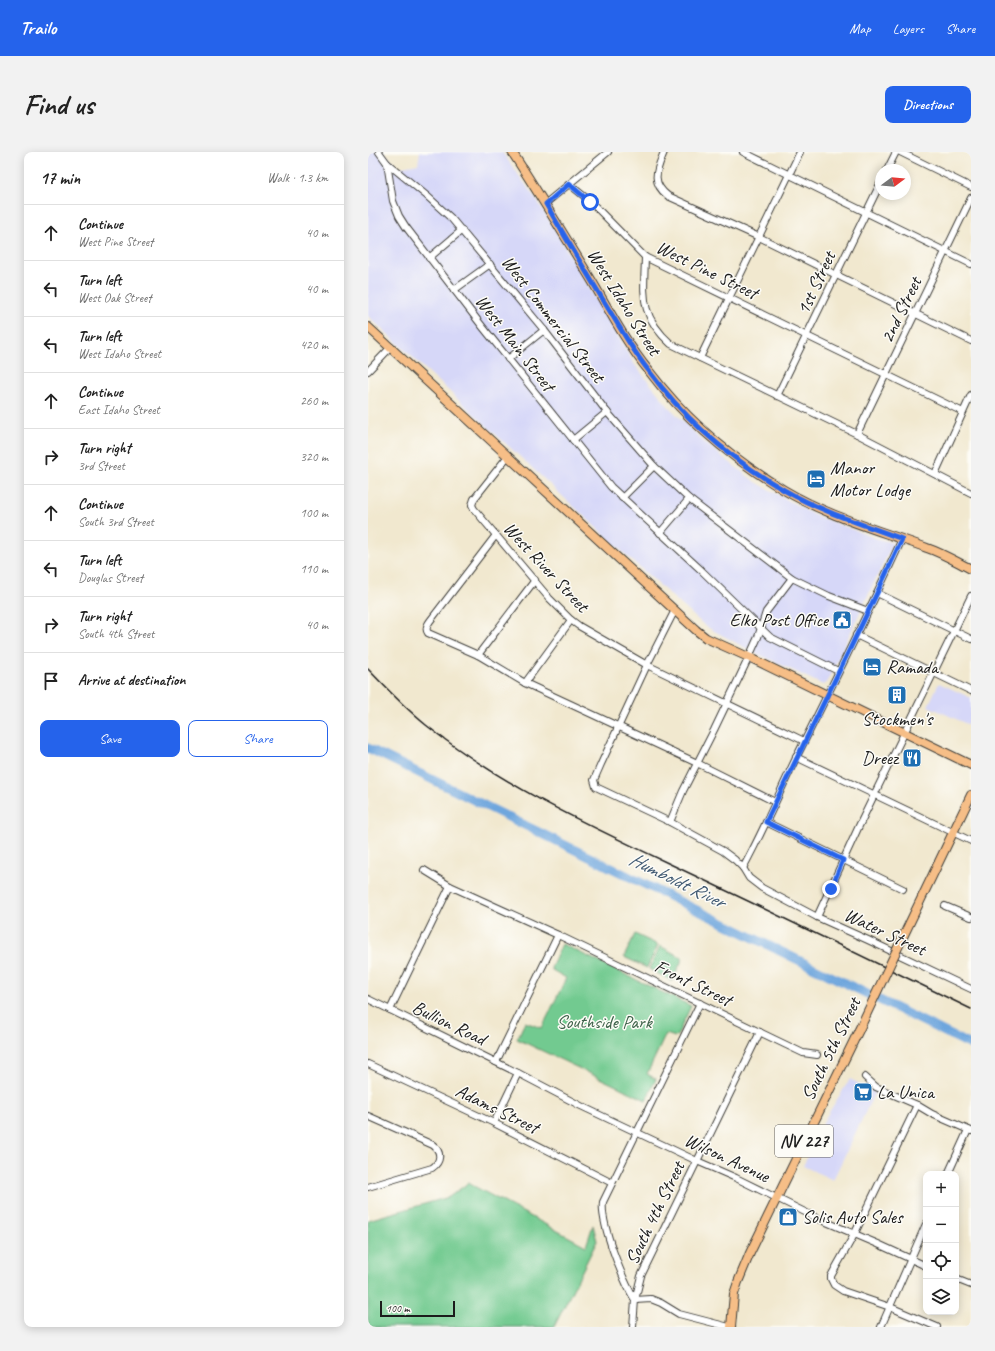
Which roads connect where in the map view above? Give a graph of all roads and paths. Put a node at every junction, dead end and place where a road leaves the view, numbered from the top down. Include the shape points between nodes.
1 (379, 152) edge
2 (512, 152) edge
3 (608, 152) edge
4 (664, 152) edge
5 (743, 152) edge
6 (800, 152) edge
7 (896, 152) edge
8 (900, 152) edge
9 (387, 163) junction
10 (890, 164) edge
11 (789, 174) junction
12 (569, 184) junction
13 (971, 188) edge
14 (875, 194) edge
15 (971, 198) edge
16 (546, 204) junction
17 (865, 213) junction
18 (462, 230) junction
19 (759, 238) junction
20 (945, 252) junction
21 (645, 257) junction
22 (429, 258) junction
23 (490, 264) junction
24 (971, 264) edge
25 (836, 275) junction
26 (454, 290) junction
27 (730, 298) junction
28 (915, 314) junction
29 (368, 327) edge
30 (544, 330) junction
31 (808, 336) junction
32 (971, 341) edge
33 (391, 347) junction
34 (700, 358) junction
35 (508, 359) junction
36 (368, 371) edge
37 (886, 374) junction
38 (971, 395) edge
39 (777, 396) junction
40 (607, 412) junction
41 (963, 412) junction
42 (857, 434) junction
43 (573, 440) junction
44 (508, 456) junction
45 (654, 466) junction
46 (935, 474) junction
47 (971, 493) edge
48 (622, 498) junction
49 (689, 499) junction
50 (660, 533) junction
51 (496, 535) junction
52 (902, 539) junction
53 (971, 569) edge
54 (792, 578) junction
55 (535, 580) junction
56 (877, 593) junction
57 (971, 596) edge
58 (675, 610) junction
59 (868, 611) junction
60 (571, 620) junction
61 (761, 629) junction
62 (954, 630) junction
63 (856, 635) junction
64 (971, 639) edge
65 (478, 655) junction
66 (749, 657) junction
67 (647, 665) junction
68 (838, 671) junction
69 (934, 673) junction
70 (525, 682) junction
71 (971, 691) edge
72 (827, 695) junction
73 (728, 703) junction
74 (619, 727) junction
75 (905, 733) junction
76 (804, 741) junction
77 (796, 757) junction
78 (697, 763) junction
79 (971, 765) edge
80 (876, 794) junction
81 (971, 795) edge
82 (775, 802) junction
83 (670, 822) junction
84 (766, 822) junction
85 (953, 832) junction
86 (971, 841) edge
87 (843, 860) junction
88 (743, 868) junction
89 (424, 870) dead end
90 (450, 886) junction
91 (903, 889) dead end
92 (945, 906) dead end
93 (817, 917) junction
94 (971, 918) edge
95 (558, 935) junction
96 (971, 989) edge
97 (368, 999) edge
98 (700, 1003) junction
99 (390, 1010) junction
100 (760, 1032) junction
101 (817, 1055) dead end
102 (496, 1062) junction
103 (368, 1064) edge
104 (518, 1072) junction
105 (865, 1077) dead end
106 (918, 1105) junction
107 (368, 1116) edge
108 (494, 1124) junction
109 (970, 1131) edge
110 (637, 1132) junction
111 (697, 1161) junction
112 (950, 1171) edge
113 (612, 1183) junction
114 (368, 1187) edge
115 (776, 1198) junction
116 (923, 1231) edge
117 (854, 1235) junction
118 (910, 1259) junction
119 (923, 1265) edge
120 (958, 1279) edge
121 (971, 1285) edge
122 (635, 1300) junction
123 (890, 1307) junction
124 (633, 1327) edge
125 (730, 1327) edge
126 (881, 1327) edge
127 (938, 1327) edge

1 - 9 street, West Main Street
2 - 16 main road, West Idaho Street
3 - 12 street
4 - 19 street via 656,179 662,191
5 - 11 street
6 - 11 street
7 - 10 street
8 - 13 street
9 - 18 street, West Commercial Street via 427,196
9 - 22 street, West Main Street via 393,201 399,216
11 - 17 street
11 - 19 street
12 - 16 street
12 - 21 street, West Pine Street
14 - 17 street, 1st Street
15 - 20 street, 2nd Street
16 - 52 main road, West Idaho Street via 648,371 690,418 729,453 779,488 841,518
17 - 20 street
17 - 25 street, 1st Street
18 - 22 street
18 - 23 street, West Commercial Street
19 - 25 street
19 - 27 street
20 - 24 street
20 - 28 street, 2nd Street
21 - 27 street, West Pine Street
21 - 34 street via 644,300 650,320 671,344
22 - 26 street, West Main Street
23 - 26 street
23 - 30 street, West Commercial Street
25 - 28 street
25 - 31 street, 1st Street
26 - 35 street, West Main Street
27 - 31 street, West Pine Street
27 - 34 street
28 - 32 street
28 - 37 street, 2nd Street
29 - 33 main road
30 - 35 street
30 - 40 street, West Commercial Street
31 - 37 street, West Pine Street
31 - 39 street, 1st Street
33 - 36 street
33 - 44 main road
34 - 39 street
35 - 43 street, West Main Street
37 - 41 street, West Pine Street
37 - 42 street, 2nd Street
38 - 41 street
39 - 42 street
40 - 43 street
40 - 45 street, West Commercial Street
41 - 46 street
42 - 46 street
43 - 48 street, West Main Street
44 - 51 street, West River Street via 483,486 472,506
44 - 58 main road
45 - 48 street
45 - 49 street, West Commercial Street
46 - 47 street
48 - 50 street, West Main Street
49 - 50 street
49 - 54 street, West Commercial Street
50 - 61 street, West Main Street
51 - 55 street, West River Street
51 - 65 street via 426,627 428,633
52 - 53 main road, West Idaho Street via 929,548
52 - 56 street
54 - 59 street, West Commercial Street
54 - 61 street via 766,612
55 - 60 street, West River Street
55 - 65 street
56 - 59 street
56 - 62 street
57 - 62 street
58 - 66 main road via 706,638
58 - 67 street
59 - 63 street
60 - 67 street, West River Street
60 - 70 street
61 - 66 street
61 - 68 street, West Main Street via 770,637
62 - 64 street
62 - 69 street
63 - 68 street
63 - 69 street
65 - 70 street
66 - 72 main road
66 - 73 street
67 - 73 street, West River Street
67 - 74 street
68 - 72 street
69 - 71 street
69 - 75 street
70 - 74 street
72 - 75 main road
72 - 76 street
73 - 76 street, West River Street
73 - 78 street
74 - 78 street
74 - 83 street, Water Street via 594,780 596,787
75 - 79 main road
75 - 80 street
76 - 77 street
77 - 80 street
77 - 82 street
78 - 82 street
78 - 83 street
80 - 85 street
80 - 87 street
81 - 85 main road, NV 227
82 - 84 street
83 - 88 street, Water Street via 723,851
84 - 87 street
84 - 88 street
85 - 86 street
85 - 115 main road, South 5th Street / NV 227, bridge
87 - 91 street
87 - 93 street
88 - 93 street, Water Street via 756,884
89 - 90 street, Front Street
90 - 95 street, Front Street
90 - 99 street
92 - 94 street
93 - 96 street, Water Street
95 - 98 street, Front Street
95 - 102 street
97 - 99 street, Bullion Road
98 - 100 street, Front Street
98 - 110 street
99 - 102 street, Bullion Road
100 - 101 street, Front Street via 804,1053
100 - 111 street, South 4th Street
102 - 104 street, Bullion Road
103 - 108 street, Adams Street
104 - 108 street
104 - 110 street, Wilson Avenue
105 - 106 street via 876,1087
106 - 109 street
106 - 117 street
107 - 114 street via 433,1145 440,1156 436,1166 432,1168
108 - 113 street, Adams Street
109 - 112 street
110 - 111 street, Wilson Avenue
110 - 113 street
111 - 115 street, Wilson Avenue
111 - 122 street, South 4th Street via 645,1267
113 - 122 street via 603,1202 603,1215 620,1267
115 - 117 street, Wilson Avenue
115 - 125 main road, South 5th Street / NV 227 via 738,1282
116 - 118 street
117 - 118 street, Wilson Avenue
117 - 123 street via 831,1276 833,1282 843,1291
118 - 119 street, Wilson Avenue
118 - 123 street
120 - 121 street
122 - 124 street, South 4th Street
122 - 125 street via 651,1299 679,1314
123 - 126 street
123 - 127 street

